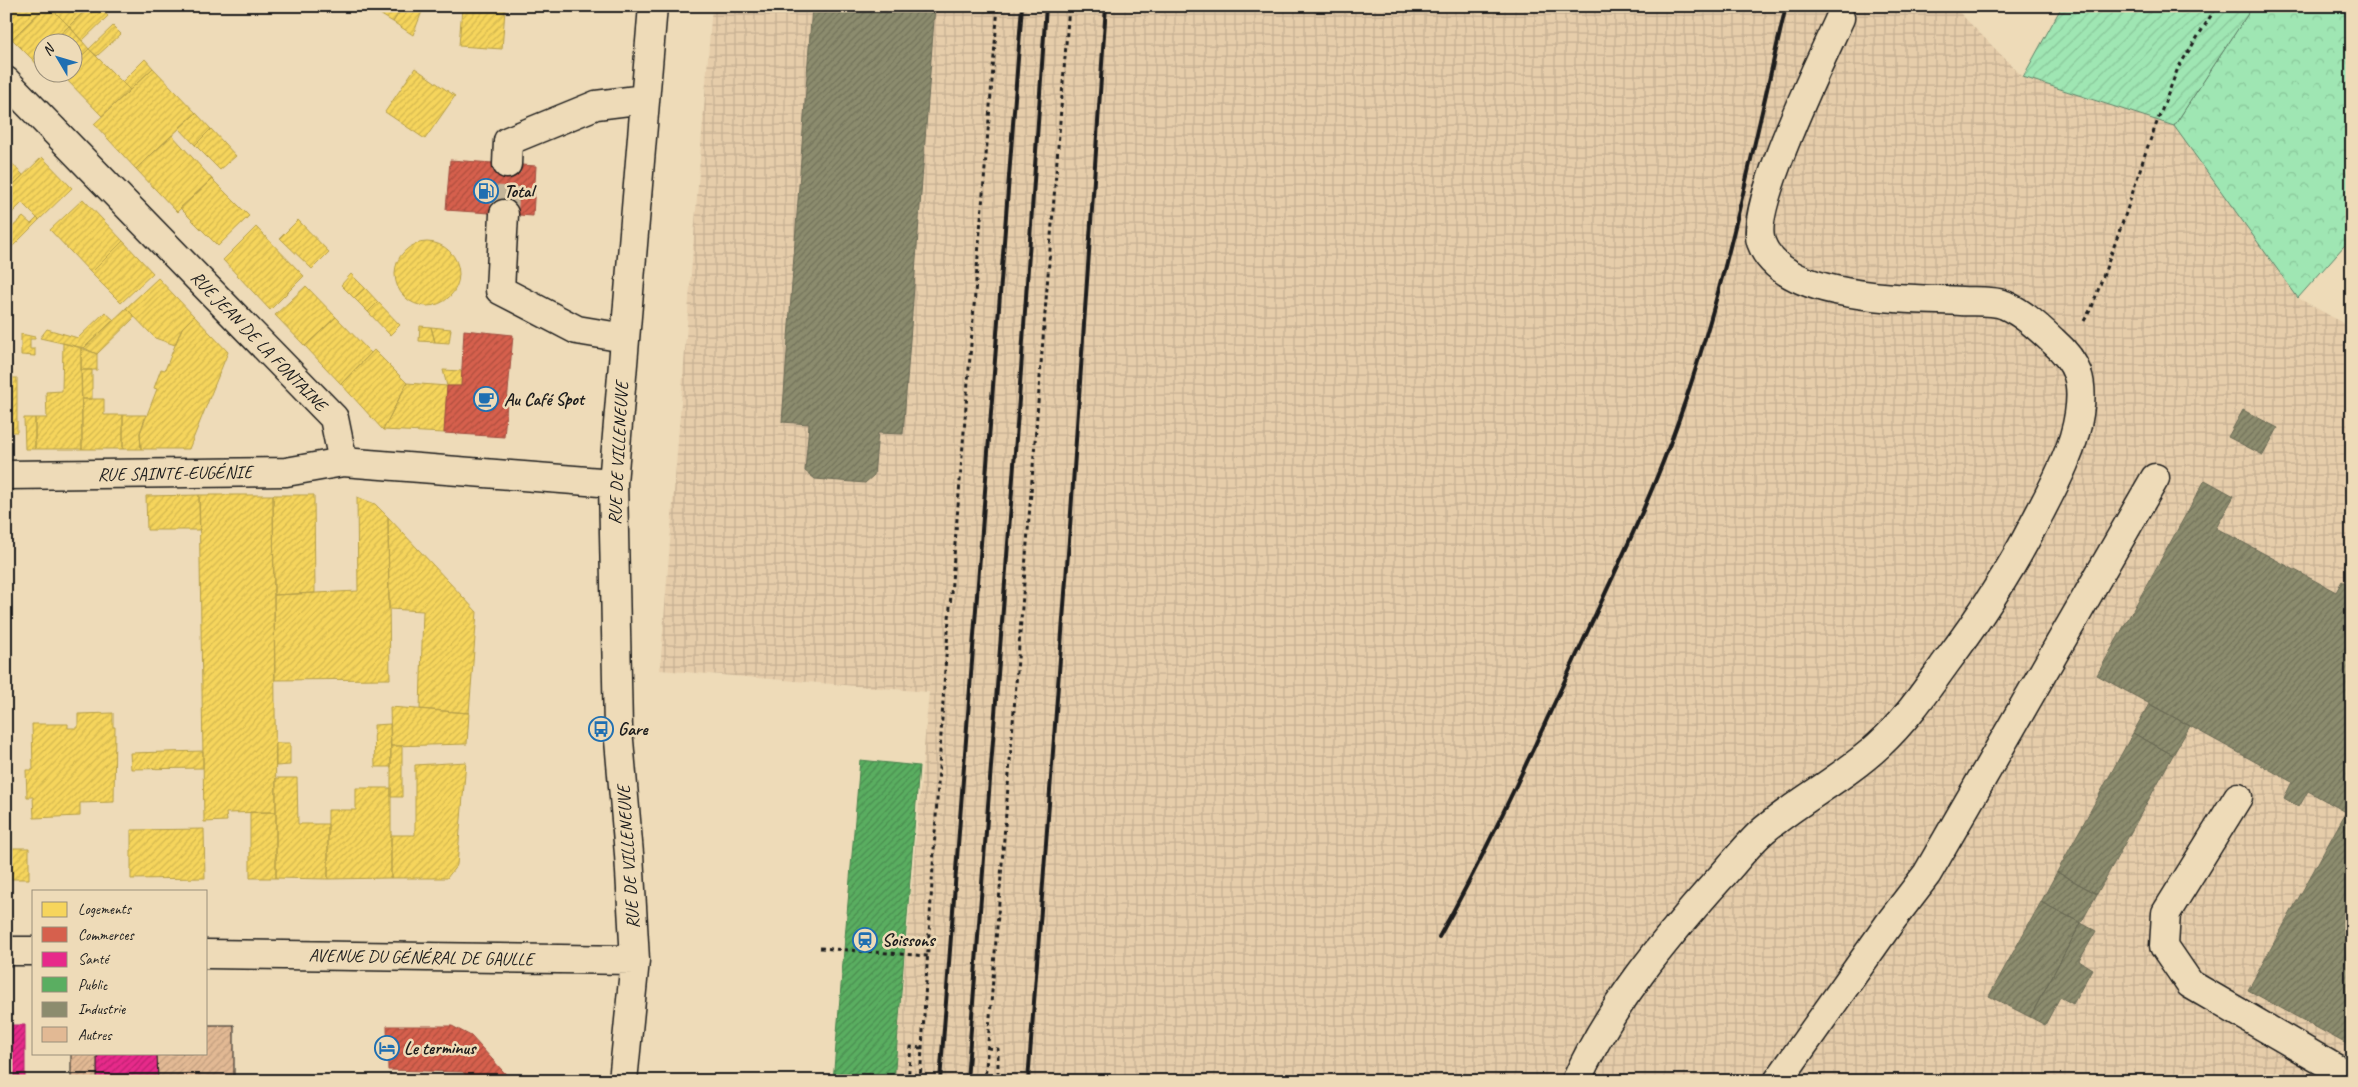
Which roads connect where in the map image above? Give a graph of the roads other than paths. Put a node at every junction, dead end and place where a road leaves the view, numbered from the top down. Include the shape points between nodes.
1 (653, 6) edge
2 (1840, 18) dead end
3 (6, 81) edge
4 (645, 99) junction
5 (506, 164) tunnel mouth
6 (504, 214) tunnel mouth
7 (624, 338) junction
8 (343, 462) junction
9 (6, 475) edge
10 (2155, 478) dead end
11 (613, 483) junction
12 (2238, 797) dead end
13 (6, 951) edge
14 (32, 951) edge
15 (208, 954) edge
16 (635, 960) junction
17 (2352, 1078) edge
18 (623, 1081) edge
19 (1576, 1081) edge
20 (1778, 1081) edge

1 - 4 street, RUE DE VILLENEUVE
2 - 19 street via 1784,143 1760,217 1761,242 1774,262 1801,280 1831,291 2003,304 2033,322 2065,351 2080,378 2079,416 2064,465 2023,545 1968,633 1910,713 1877,747 1762,831 1694,907 1638,977 1584,1062
3 - 8 street, RUE JEAN DE LA FONTAINE via 334,418
4 - 5 street via 596,105 508,141
4 - 7 street, RUE DE VILLENEUVE
6 - 7 street via 500,290 577,330
7 - 11 street, RUE DE VILLENEUVE
8 - 9 street, RUE SAINTE-EUGÉNIE via 286,472
8 - 11 street
10 - 20 street via 1927,874
11 - 16 street, RUE DE VILLENEUVE via 618,729
12 - 17 street via 2166,913 2164,946 2190,984
13 - 14 street
15 - 16 street, AVENUE DU GÉNÉRAL DE GAULLE
16 - 18 street, RUE DE VILLENEUVE

